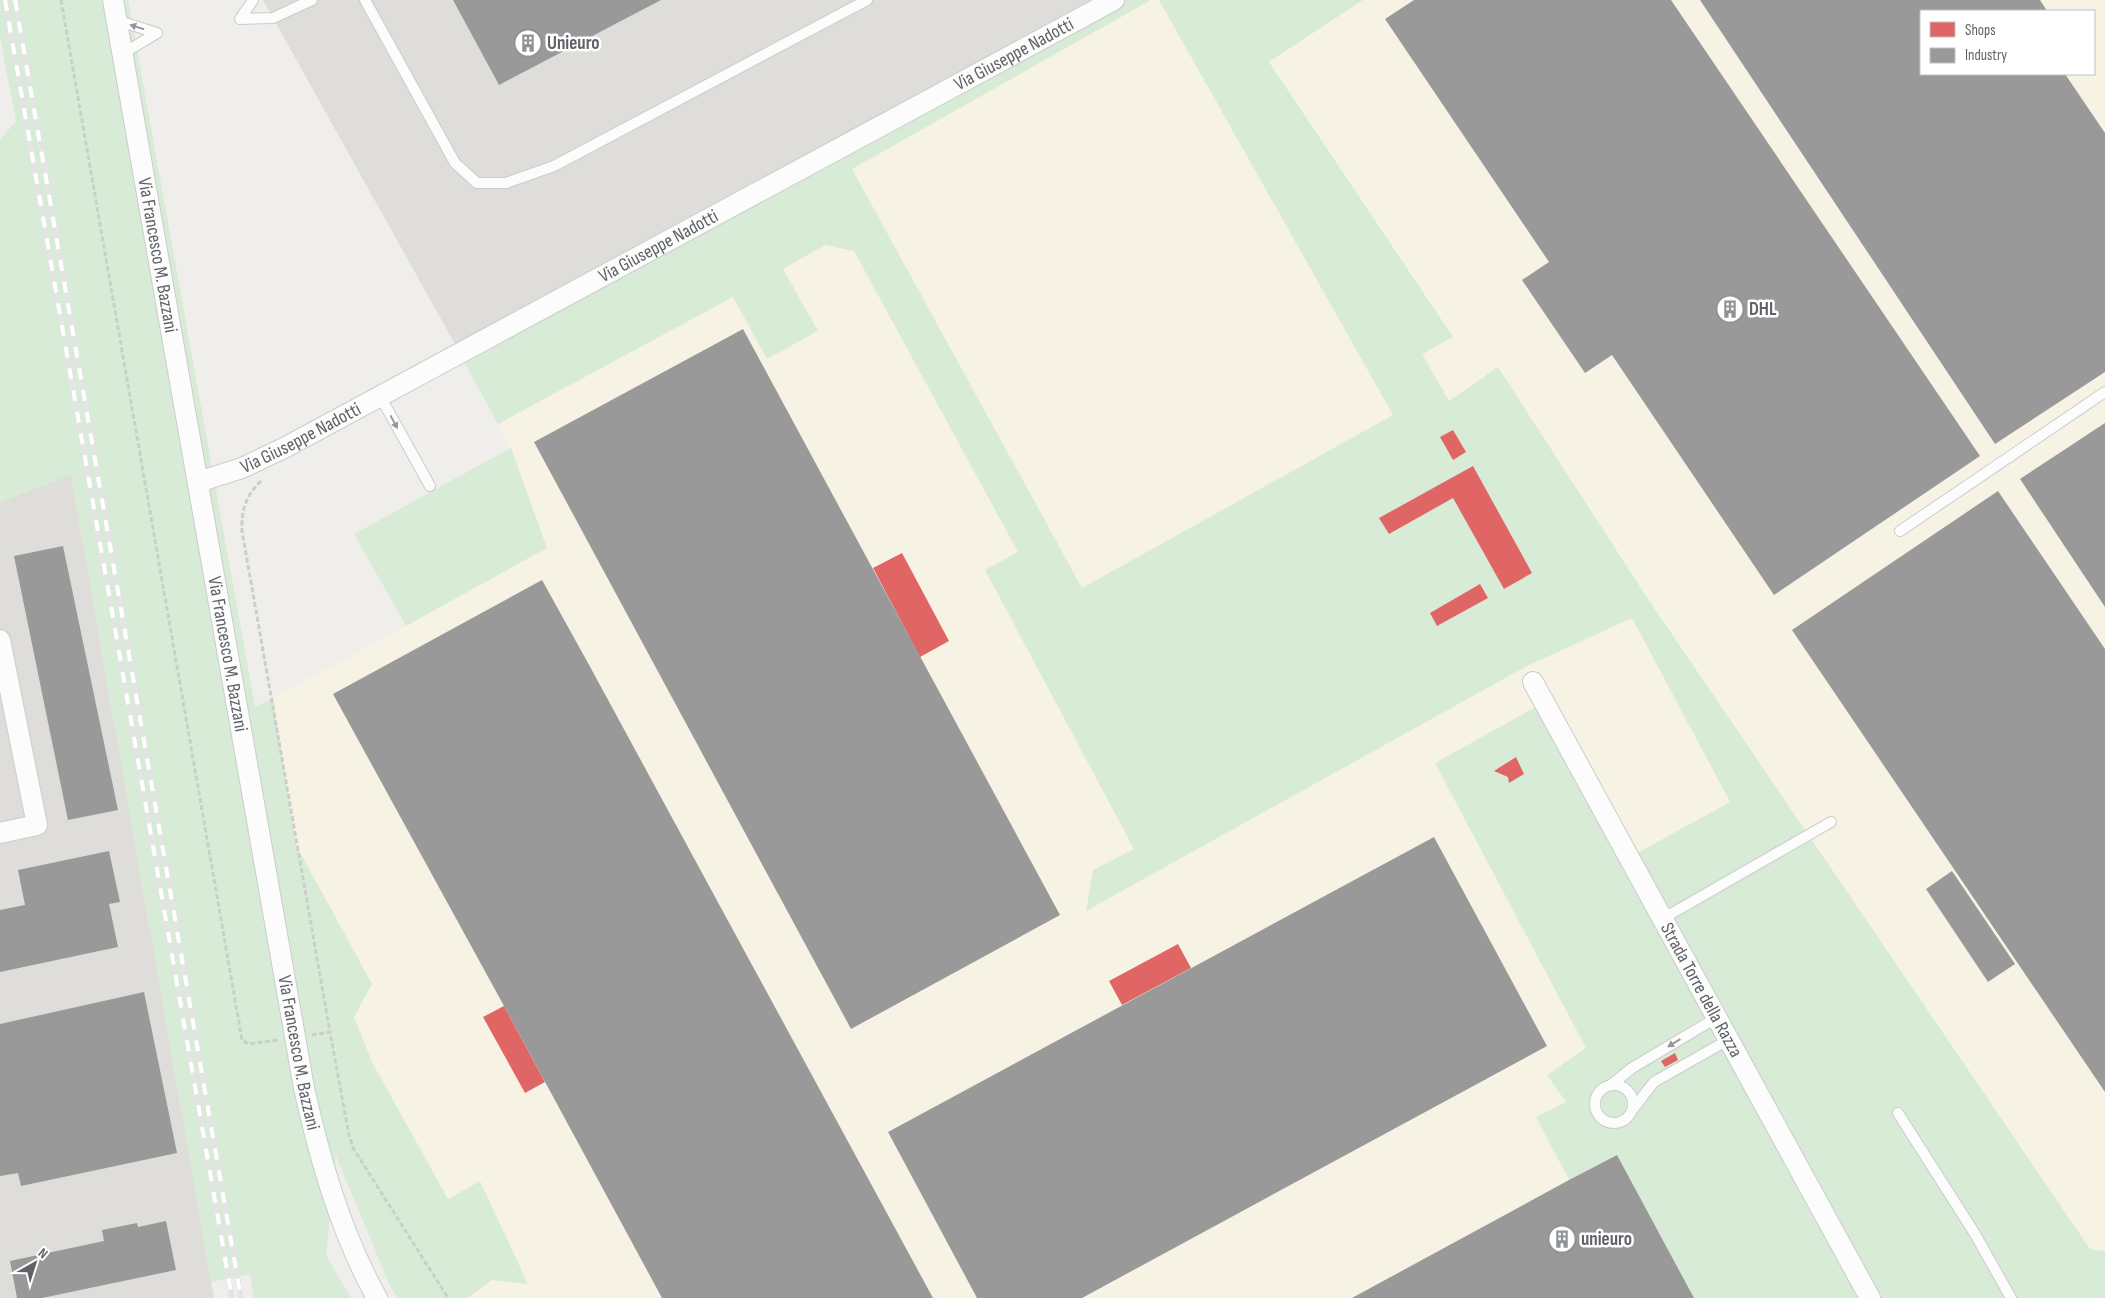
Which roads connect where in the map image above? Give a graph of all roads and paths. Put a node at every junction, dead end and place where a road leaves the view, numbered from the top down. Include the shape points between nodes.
1 (61, 0) edge
2 (113, 0) edge
3 (253, 0) edge
4 (312, 0) edge
5 (365, 0) edge
6 (867, 0) edge
7 (1114, 0) edge
8 (116, 20) junction
9 (122, 54) junction
10 (2105, 392) edge
11 (380, 396) junction
12 (263, 479) dead end
13 (198, 482) junction
14 (430, 486) dead end
15 (1900, 531) dead end
16 (0, 640) edge
17 (1533, 682) dead end
18 (1831, 822) dead end
19 (0, 833) edge
20 (1662, 919) junction
21 (1716, 1018) junction
22 (330, 1032) junction
23 (294, 1038) junction
24 (1728, 1040) junction
25 (1611, 1084) junction
26 (1633, 1109) junction
27 (1898, 1113) dead end
28 (377, 1298) edge
29 (448, 1298) edge
30 (1870, 1298) edge
31 (2011, 1298) edge

1 - 23 path via 242,1040 248,1044
2 - 8 street, Via Francesco M. Bazzani
3 - 4 lane via 240,19 273,18
5 - 6 lane via 454,163 477,183 506,184 554,166
7 - 11 street, Via Giuseppe Nadotti
8 - 9 street, Via Francesco M. Bazzani
9 -> 8 lane via 157,33
9 - 13 street, Via Francesco M. Bazzani
10 - 15 lane
11 - 13 street, Via Giuseppe Nadotti via 242,468
11 -> 14 lane
12 - 22 path via 243,508 242,531
13 - 23 street, Via Francesco M. Bazzani
16 - 19 street via 37,825
17 - 20 street, Strada Torre della Razza
18 - 20 lane
20 - 21 street, Strada Torre della Razza
21 - 24 street, Strada Torre della Razza
21 -> 25 lane
22 - 23 path
22 - 29 path via 353,1148
23 - 28 street, Via Francesco M. Bazzani via 314,1135 327,1177 361,1267
24 - 26 lane via 1654,1082
24 - 30 street, Strada Torre della Razza
25 - 26 lane via 1628,1090
25 - 26 lane via 1600,1090 1597,1096 1596,1107 1602,1118 1620,1122
27 - 31 lane via 1975,1234

